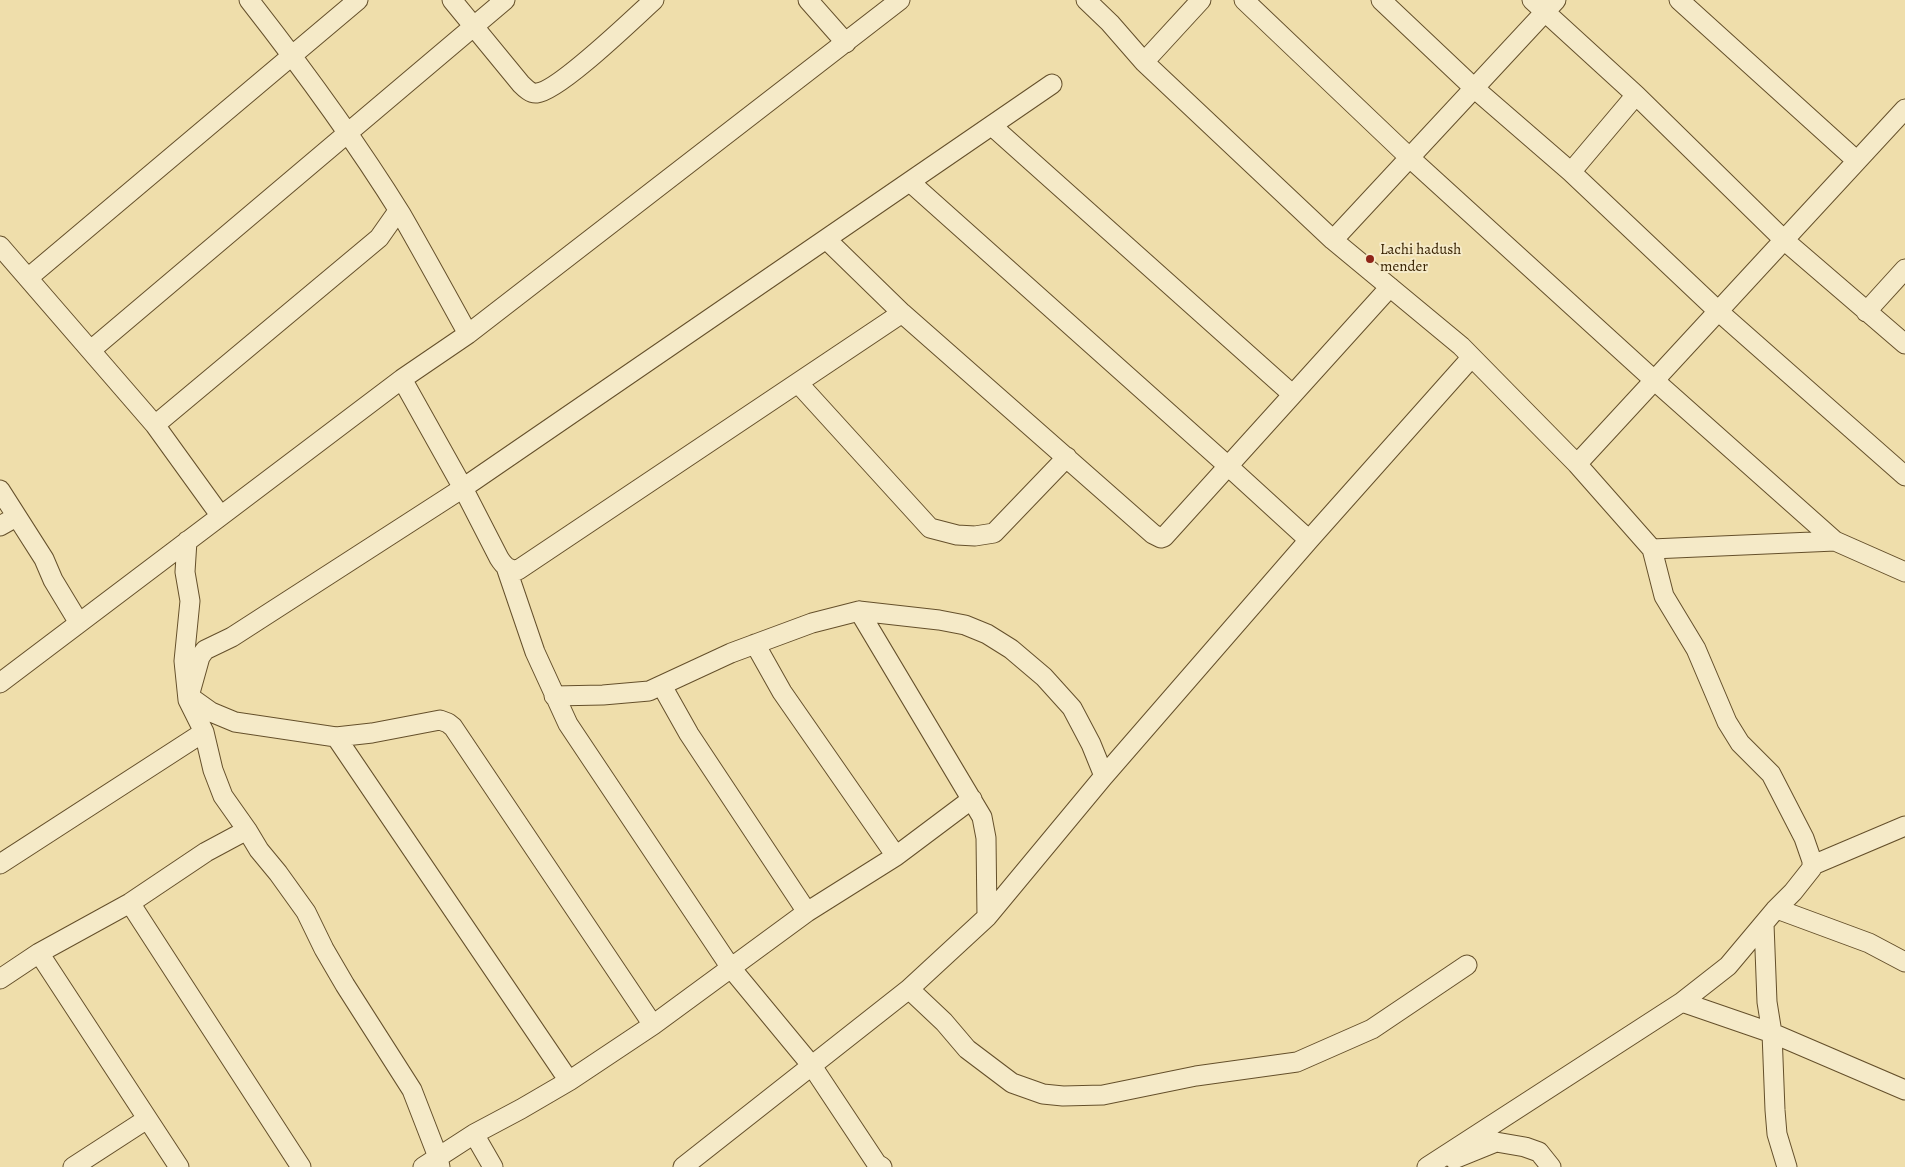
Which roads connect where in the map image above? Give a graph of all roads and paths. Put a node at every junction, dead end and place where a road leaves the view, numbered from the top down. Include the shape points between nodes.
1 (249, 0) edge
2 (358, 0) edge
3 (452, 0) edge
4 (505, 0) edge
5 (654, 0) edge
6 (808, 0) edge
7 (900, 0) edge
8 (1086, 0) edge
9 (1201, 0) edge
10 (1244, 0) edge
11 (1381, 0) edge
12 (1679, 0) edge
13 (1544, 4) edge
14 (475, 27) junction
15 (846, 43) junction
16 (293, 55) junction
17 (1144, 62) junction
18 (1052, 84) dead end
19 (1474, 88) junction
20 (1636, 95) junction
21 (1905, 109) edge
22 (992, 126) junction
23 (348, 134) junction
24 (1410, 158) junction
25 (1857, 161) junction
26 (1571, 172) junction
27 (910, 182) junction
28 (398, 210) junction
29 (826, 239) junction
30 (1333, 240) junction
31 (1784, 240) junction
32 (0, 246) edge
33 (1905, 269) edge
34 (28, 278) junction
35 (1390, 287) junction
36 (1718, 311) junction
37 (1866, 312) junction
38 (902, 313) junction
39 (468, 334) junction
40 (1905, 344) edge
41 (91, 350) junction
42 (1471, 358) junction
43 (402, 378) junction
44 (1655, 380) junction
45 (798, 383) junction
46 (1292, 394) junction
47 (155, 425) junction
48 (1067, 457) junction
49 (1577, 464) junction
50 (1228, 466) junction
51 (1905, 476) edge
52 (463, 488) junction
53 (0, 490) edge
54 (220, 515) junction
55 (8, 521) edge
56 (1309, 540) junction
57 (188, 541) junction
58 (1836, 541) junction
59 (1652, 550) junction
60 (506, 567) junction
61 (1905, 572) edge
62 (190, 601) junction
63 (859, 611) junction
64 (79, 623) junction
65 (755, 644) junction
66 (202, 655) junction
67 (0, 683) edge
68 (662, 686) junction
69 (554, 696) junction
70 (189, 698) junction
71 (204, 732) junction
72 (336, 737) junction
73 (1104, 776) junction
74 (972, 799) junction
75 (247, 830) junction
76 (1902, 830) edge
77 (896, 856) junction
78 (0, 864) edge
79 (1812, 865) junction
80 (130, 903) junction
81 (1777, 909) junction
82 (807, 912) junction
83 (987, 916) junction
84 (1764, 924) junction
85 (39, 953) junction
86 (1905, 962) edge
87 (1467, 965) dead end
88 (731, 968) junction
89 (0, 979) edge
90 (909, 989) junction
91 (1682, 1002) junction
92 (653, 1025) junction
93 (1772, 1033) junction
94 (812, 1066) junction
95 (568, 1081) junction
96 (1905, 1090) edge
97 (147, 1119) junction
98 (474, 1134) junction
99 (434, 1164) edge
100 (875, 1166) edge
101 (73, 1167) edge
102 (179, 1167) edge
103 (301, 1167) edge
104 (493, 1167) edge
105 (683, 1167) edge
106 (1427, 1167) edge
107 (1434, 1167) edge
108 (1552, 1167) edge
109 (1787, 1167) edge

1 - 16 street
2 - 16 street
3 - 14 street
4 - 14 street
5 - 14 street via 560,83 537,93 521,84
6 - 15 street
7 - 15 street
8 - 17 street
9 - 17 street
10 - 24 street
11 - 19 street
12 - 25 street
13 - 19 street
13 - 20 street
14 - 23 street
15 - 39 street
16 - 23 street
16 - 34 street
17 - 30 street
18 - 22 street
19 - 24 street
19 - 26 street
20 - 26 street
20 - 31 street
21 - 25 street
22 - 27 street
22 - 46 street
23 - 28 street
23 - 41 street
24 - 30 street
24 - 44 street
25 - 31 street
26 - 36 street
27 - 29 street
27 - 50 street
28 - 39 street
28 - 47 street via 379,238
29 - 38 street
29 - 52 street
30 - 35 street
31 - 36 street
31 - 37 street
32 - 34 street
33 - 37 street
34 - 41 street
35 - 42 street
35 - 46 street
36 - 44 street
36 - 51 street
37 - 40 street
38 - 45 street
38 - 48 street
39 - 43 street
41 - 47 street
42 - 49 street
42 - 56 street
43 - 52 street
43 - 54 street
44 - 49 street
44 - 58 street
45 - 48 street via 930,528 957,535 994,533
45 - 60 street via 518,570
46 - 50 street
47 - 54 street
48 - 50 street via 1152,534 1161,538
49 - 59 street
50 - 56 street
52 - 60 street via 498,558
52 - 66 street via 232,636 205,650
53 - 55 street
54 - 57 street
55 - 64 street via 44,559
56 - 73 street
57 - 62 street via 185,572
57 - 64 street
58 - 59 street
58 - 61 street
59 - 79 street via 1664,596 1696,648 1727,722 1740,743 1771,774 1804,838
60 - 69 street
62 - 66 street via 199,624
62 - 70 street via 184,661
63 - 65 street via 812,622
63 - 73 street via 965,625 1011,649 1044,677 1072,708
63 - 74 street
64 - 67 street
65 - 68 street
65 - 77 street via 782,692
66 - 70 street
68 - 69 street via 649,691
68 - 82 street via 689,734
69 - 88 street via 568,724
70 - 71 street
70 - 72 street via 235,722
71 - 75 street via 223,796
71 - 78 street
72 - 92 street via 440,720 454,727
72 - 95 street
73 - 83 street
74 - 77 street
74 - 83 street via 982,817 986,838
75 - 80 street via 206,852
75 - 99 street via 306,912 324,950 412,1090
76 - 79 street
77 - 82 street
79 - 81 street
80 - 85 street
80 - 103 street
81 - 84 street
81 - 86 street via 1869,943
82 - 88 street
83 - 90 street
84 - 91 street via 1728,966
84 - 93 street via 1767,1002
85 - 89 street
85 - 97 street
87 - 90 street via 1372,1029 1297,1062 1196,1076 1103,1095 1050,1095 1012,1083 967,1049
88 - 92 street
88 - 94 street
90 - 94 street
91 - 93 street
91 - 106 street
92 - 95 street
93 - 96 street
93 - 109 street via 1777,1134
94 - 100 street
94 - 105 street
95 - 98 street
97 - 101 street
97 - 102 street
98 - 99 street
98 - 104 street
107 - 108 street via 1496,1142 1539,1152

